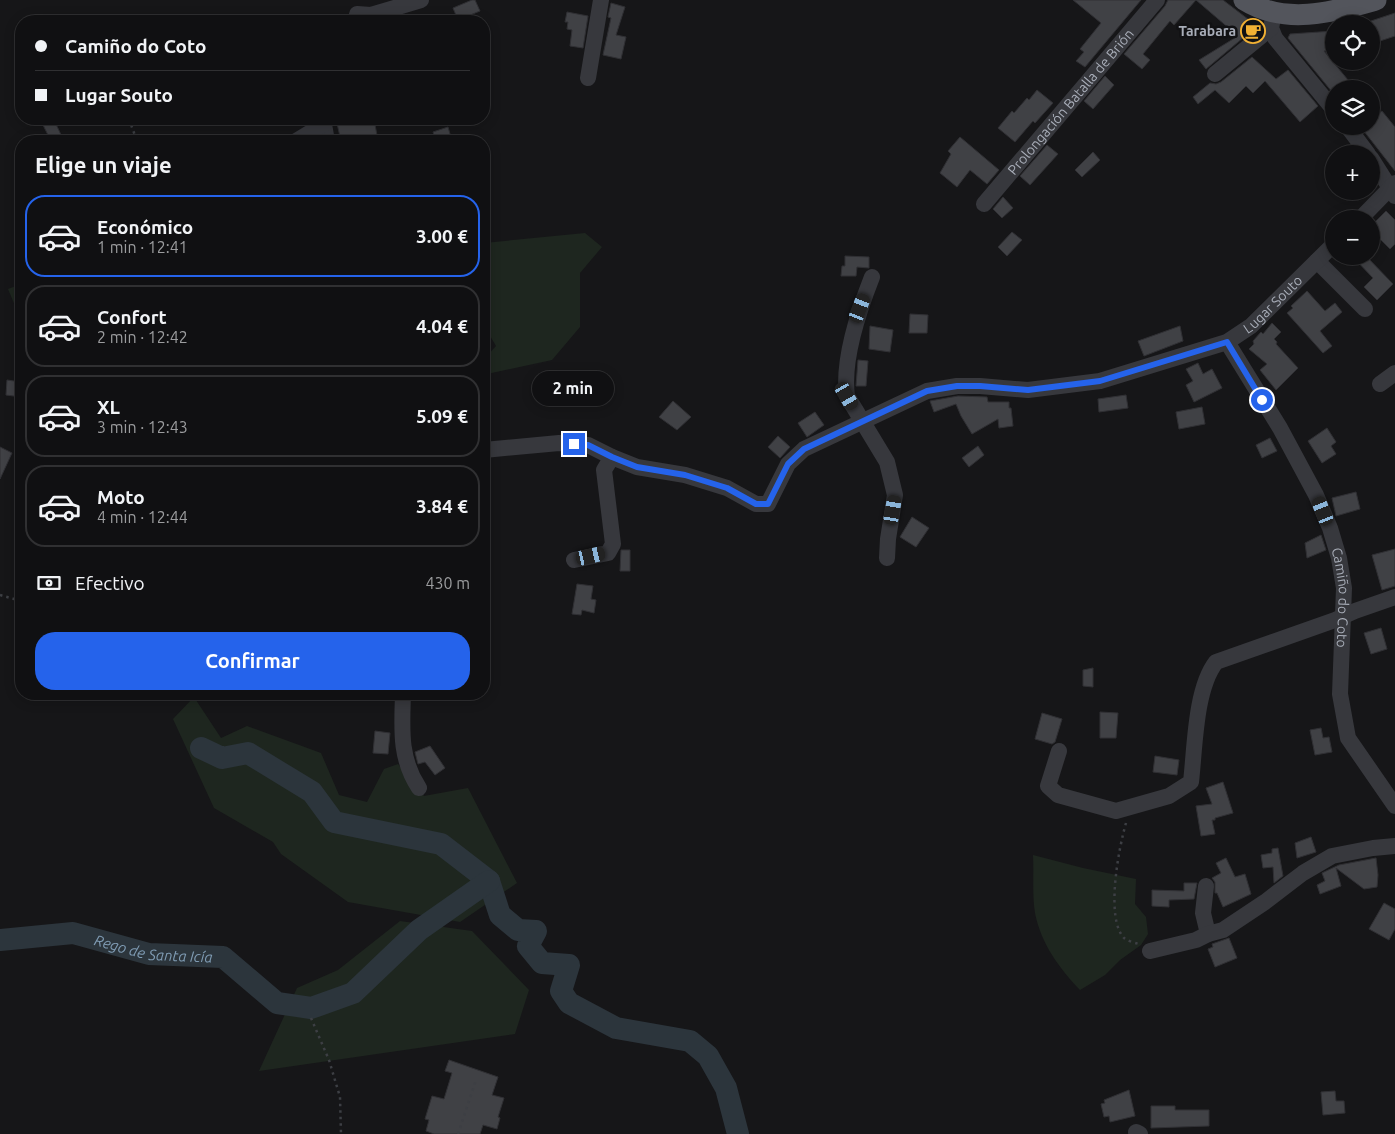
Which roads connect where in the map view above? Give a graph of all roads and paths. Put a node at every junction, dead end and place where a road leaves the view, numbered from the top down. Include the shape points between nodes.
1 (421, 0) edge
2 (601, 0) edge
3 (1157, 0) edge
4 (1244, 0) edge
5 (1376, 0) edge
6 (353, 12) edge
7 (366, 15) edge
8 (373, 15) edge
9 (1273, 21) junction
10 (1215, 74) dead end
11 (588, 78) dead end
12 (1325, 99) edge
13 (318, 125) edge
14 (304, 135) edge
15 (1380, 171) edge
16 (1393, 189) edge
17 (984, 204) dead end
18 (1370, 210) edge
19 (1325, 253) edge
20 (1317, 261) junction
21 (872, 277) dead end
22 (1365, 309) dead end
23 (1227, 342) junction
24 (1395, 373) edge
25 (1380, 384) dead end
26 (862, 421) junction
27 (490, 449) edge
28 (612, 457) junction
29 (886, 558) dead end
30 (574, 560) dead end
31 (0, 595) edge
32 (1395, 597) edge
33 (15, 599) edge
34 (1344, 616) junction
35 (403, 700) edge
36 (1060, 751) dead end
37 (419, 788) dead end
38 (1395, 806) edge
39 (1132, 807) junction
40 (1395, 846) edge
41 (1206, 886) dead end
42 (1208, 934) junction
43 (1150, 951) joint
44 (311, 1018) dead end
45 (476, 1080) dead end
46 (341, 1134) edge
47 (458, 1134) edge

1 - 8 street
2 - 11 street
3 - 17 street, Prolongación Batalla de Brión
4 - 9 main road via 1264,11
5 - 9 main road via 1315,14 1289,15
6 - 7 street
9 - 10 street
9 - 12 street via 1275,38
13 - 14 street
15 - 16 street
16 - 18 street
19 - 20 street, Lugar Souto
20 - 22 street
20 - 23 street, Lugar Souto via 1251,326
21 - 26 street via 860,308 846,383 847,396
23 - 26 street, Lugar Souto via 1100,381 1028,390 957,386 927,391
23 - 34 street, Camiño do Coto via 1280,428 1316,495 1339,558
24 - 25 street
26 - 28 street, Lugar Souto via 804,449 788,464 768,504 756,504 727,488 685,475 637,467
26 - 29 street via 887,462 896,495
27 - 28 street, Lugar Souto via 559,443 588,445
28 - 30 street via 604,470 613,544 608,552
31 - 33 path
32 - 34 street
34 - 38 street, Camiño do Coto via 1340,694 1348,738
34 - 39 street via 1216,662 1206,679 1199,707 1191,782 1169,796
35 - 37 street via 404,752
36 - 39 street via 1048,786 1058,795 1116,811
39 - 43 path via 1119,852 1114,908 1117,925 1125,938
40 - 42 street via 1332,856 1222,930
41 - 42 street via 1203,913
42 - 43 street
44 - 46 path via 340,1097
45 - 47 path

